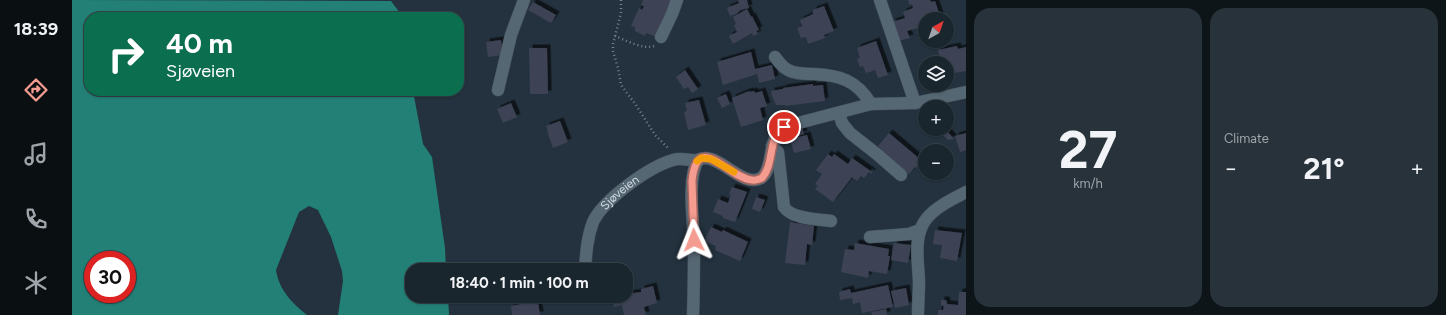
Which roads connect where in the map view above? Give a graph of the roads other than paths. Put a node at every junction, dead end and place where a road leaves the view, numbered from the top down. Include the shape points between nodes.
1 (524, 0) edge
2 (677, 0) edge
3 (880, 0) edge
4 (661, 37) road end
5 (775, 57) dead end
6 (498, 90) dead end
7 (966, 92) edge
8 (915, 103) junction
9 (871, 104) junction
10 (839, 113) junction
11 (772, 146) junction
12 (698, 160) junction
13 (901, 175) dead end
14 (966, 192) edge
15 (831, 221) dead end
16 (920, 230) junction
17 (870, 237) dead end
18 (585, 263) edge
19 (693, 315) edge
20 (918, 315) edge

1 - 6 street via 510,35
2 - 4 street
3 - 8 street
5 - 9 street via 789,71 828,74 846,79 862,91
7 - 8 street, Sjøveien
8 - 9 street, Sjøveien
9 - 10 street, Sjøveien
10 - 11 street, Sjøveien via 784,127 778,132
10 - 13 street via 845,128
11 - 12 street, Sjøveien via 767,169 762,178 757,180 746,178 711,159
11 - 15 street via 778,152 786,210 794,215
12 - 18 street, Sjøveien via 675,159 660,164 627,186 594,221 586,249
12 - 19 street via 692,181
14 - 16 street via 932,213
16 - 17 street via 909,234
16 - 20 street

